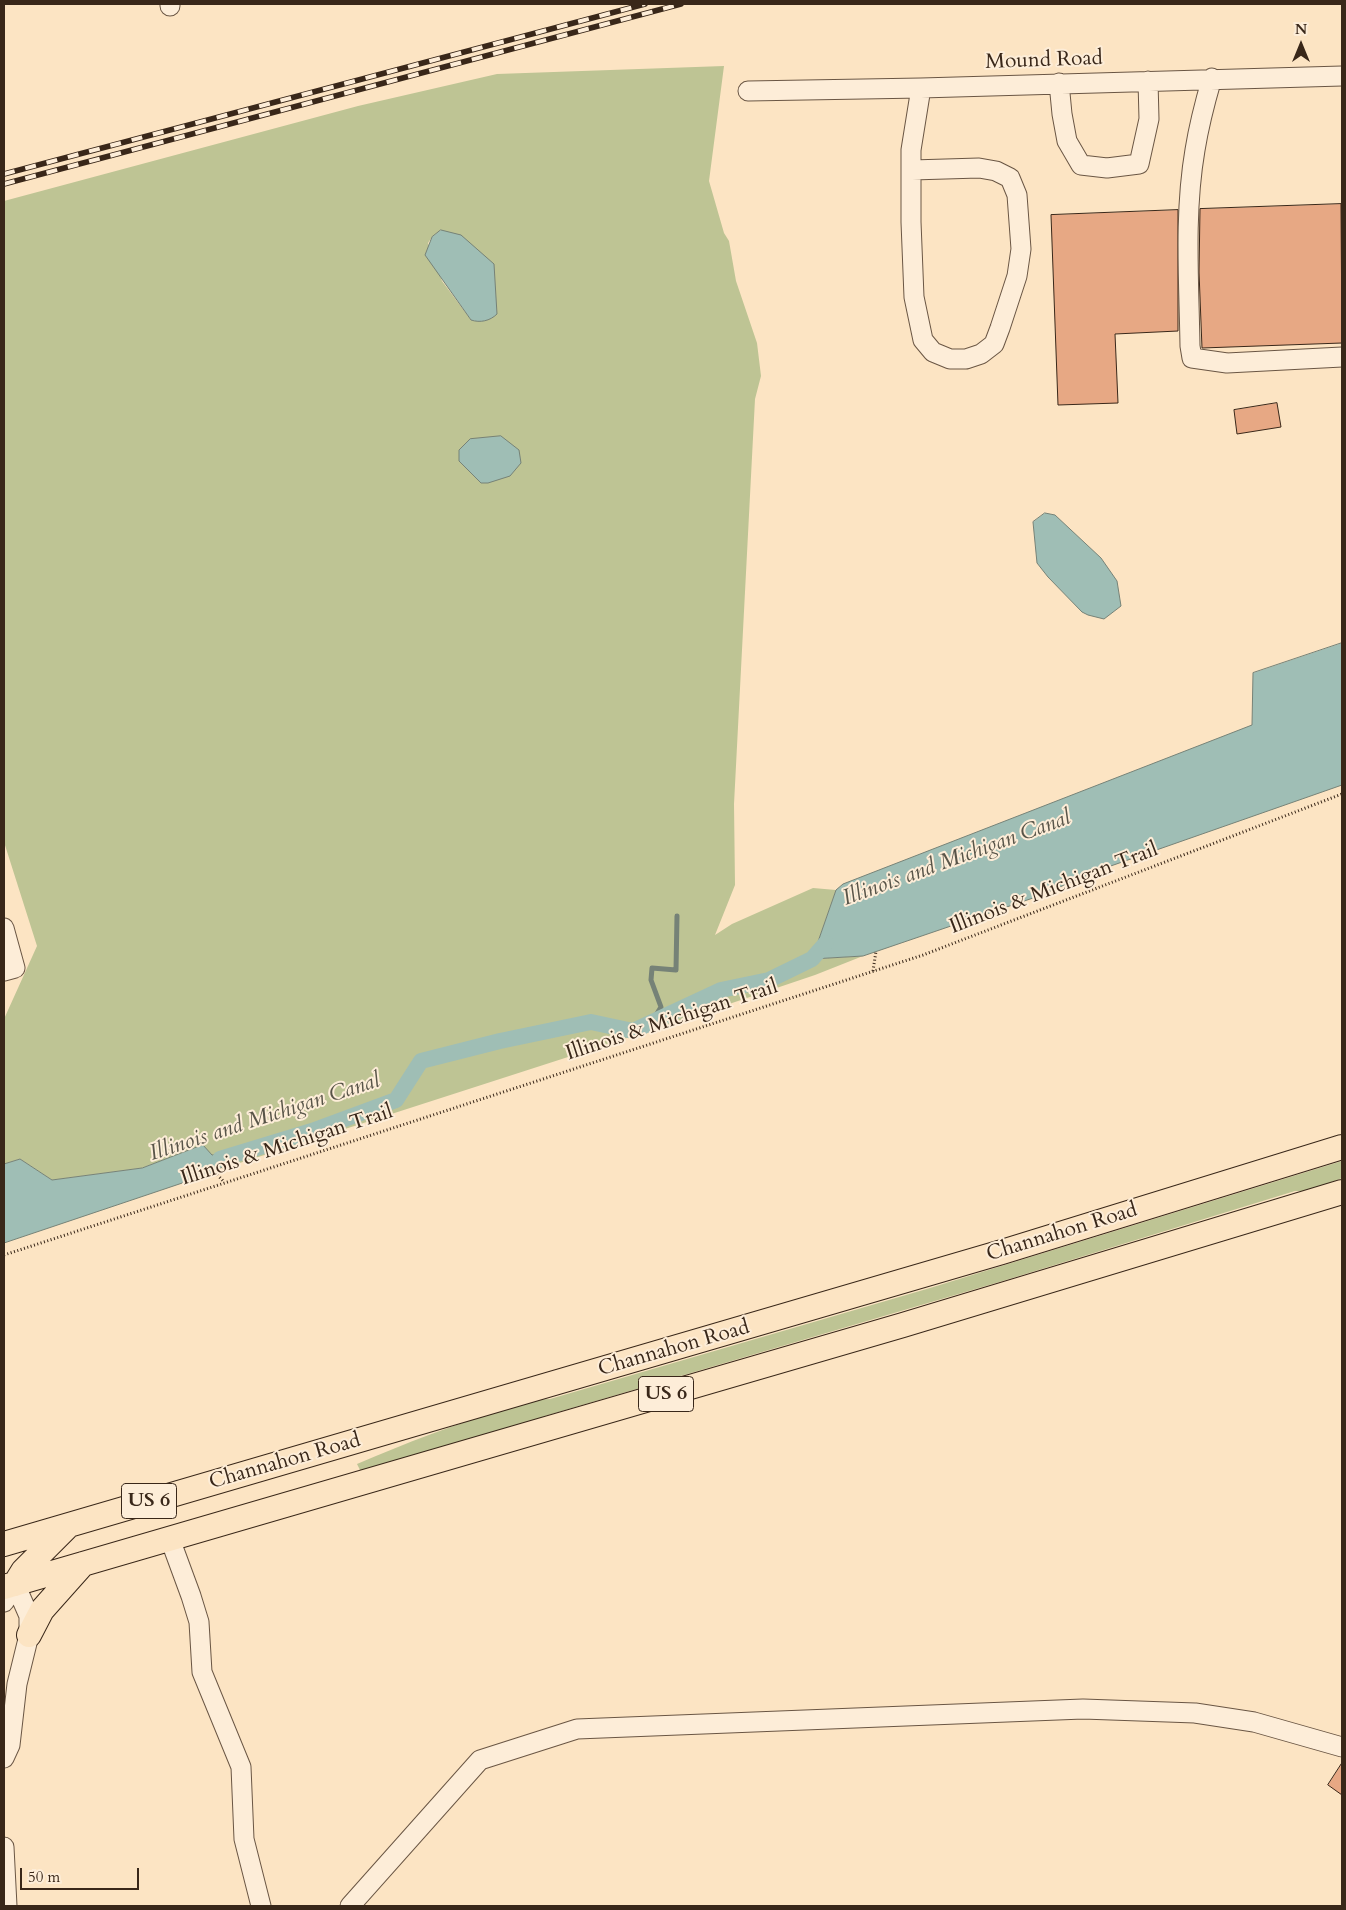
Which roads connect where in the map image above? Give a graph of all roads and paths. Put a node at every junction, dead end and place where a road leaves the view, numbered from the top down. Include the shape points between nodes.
1 (1342, 76) edge
2 (1212, 78) junction
3 (1148, 80) junction
4 (1059, 84) junction
5 (921, 88) junction
6 (748, 91) dead end
7 (912, 170) junction
8 (1342, 357) edge
9 (1342, 794) edge
10 (4, 928) edge
11 (876, 951) dead end
12 (4, 971) edge
13 (874, 971) junction
14 (1342, 1147) edge
15 (215, 1172) dead end
16 (224, 1182) junction
17 (1342, 1192) edge
18 (4, 1255) edge
19 (70, 1524) junction
20 (170, 1539) junction
21 (4, 1544) edge
22 (83, 1564) junction
23 (6, 1586) edge
24 (29, 1635) junction
25 (1342, 1747) edge
26 (4, 1758) edge
27 (4, 1847) edge
28 (7, 1906) edge
29 (261, 1906) edge
30 (350, 1906) edge

1 - 2 street, Mound Road
2 - 3 street, Mound Road
2 - 8 street via 1194,152 1189,210 1192,358 1227,362
3 - 4 street, Mound Road
3 - 4 street via 1149,119 1139,164 1107,168 1081,165 1067,141
4 - 5 street, Mound Road
5 - 6 street, Mound Road
5 - 7 street via 911,150
7 - 7 street via 914,297 923,340 933,352 950,359 966,359 981,354 994,344 1017,276 1021,249 1017,195 1010,178 996,170
9 - 13 path, Illinois & Michigan Trail
10 - 12 street via 15,968
11 - 13 path
13 - 16 path, Illinois & Michigan Trail
14 - 19 main road, Channahon Road / US 6 via 992,1255
15 - 16 path
16 - 18 path, Illinois & Michigan Trail
17 - 20 main road, Channahon Road / US 6 via 912,1322
19 - 21 main road, Channahon Road / US 6
19 - 23 main road
20 - 22 main road, Channahon Road / US 6
20 - 29 street via 198,1622 202,1672 240,1767 244,1839
22 - 23 main road, Channahon Road / US 6
22 - 24 main road via 42,1610
23 - 24 street via 29,1616
24 - 26 street via 17,1684 10,1745
25 - 30 street via 1254,1722 1203,1714 1083,1709 577,1729 480,1760
27 - 28 street

